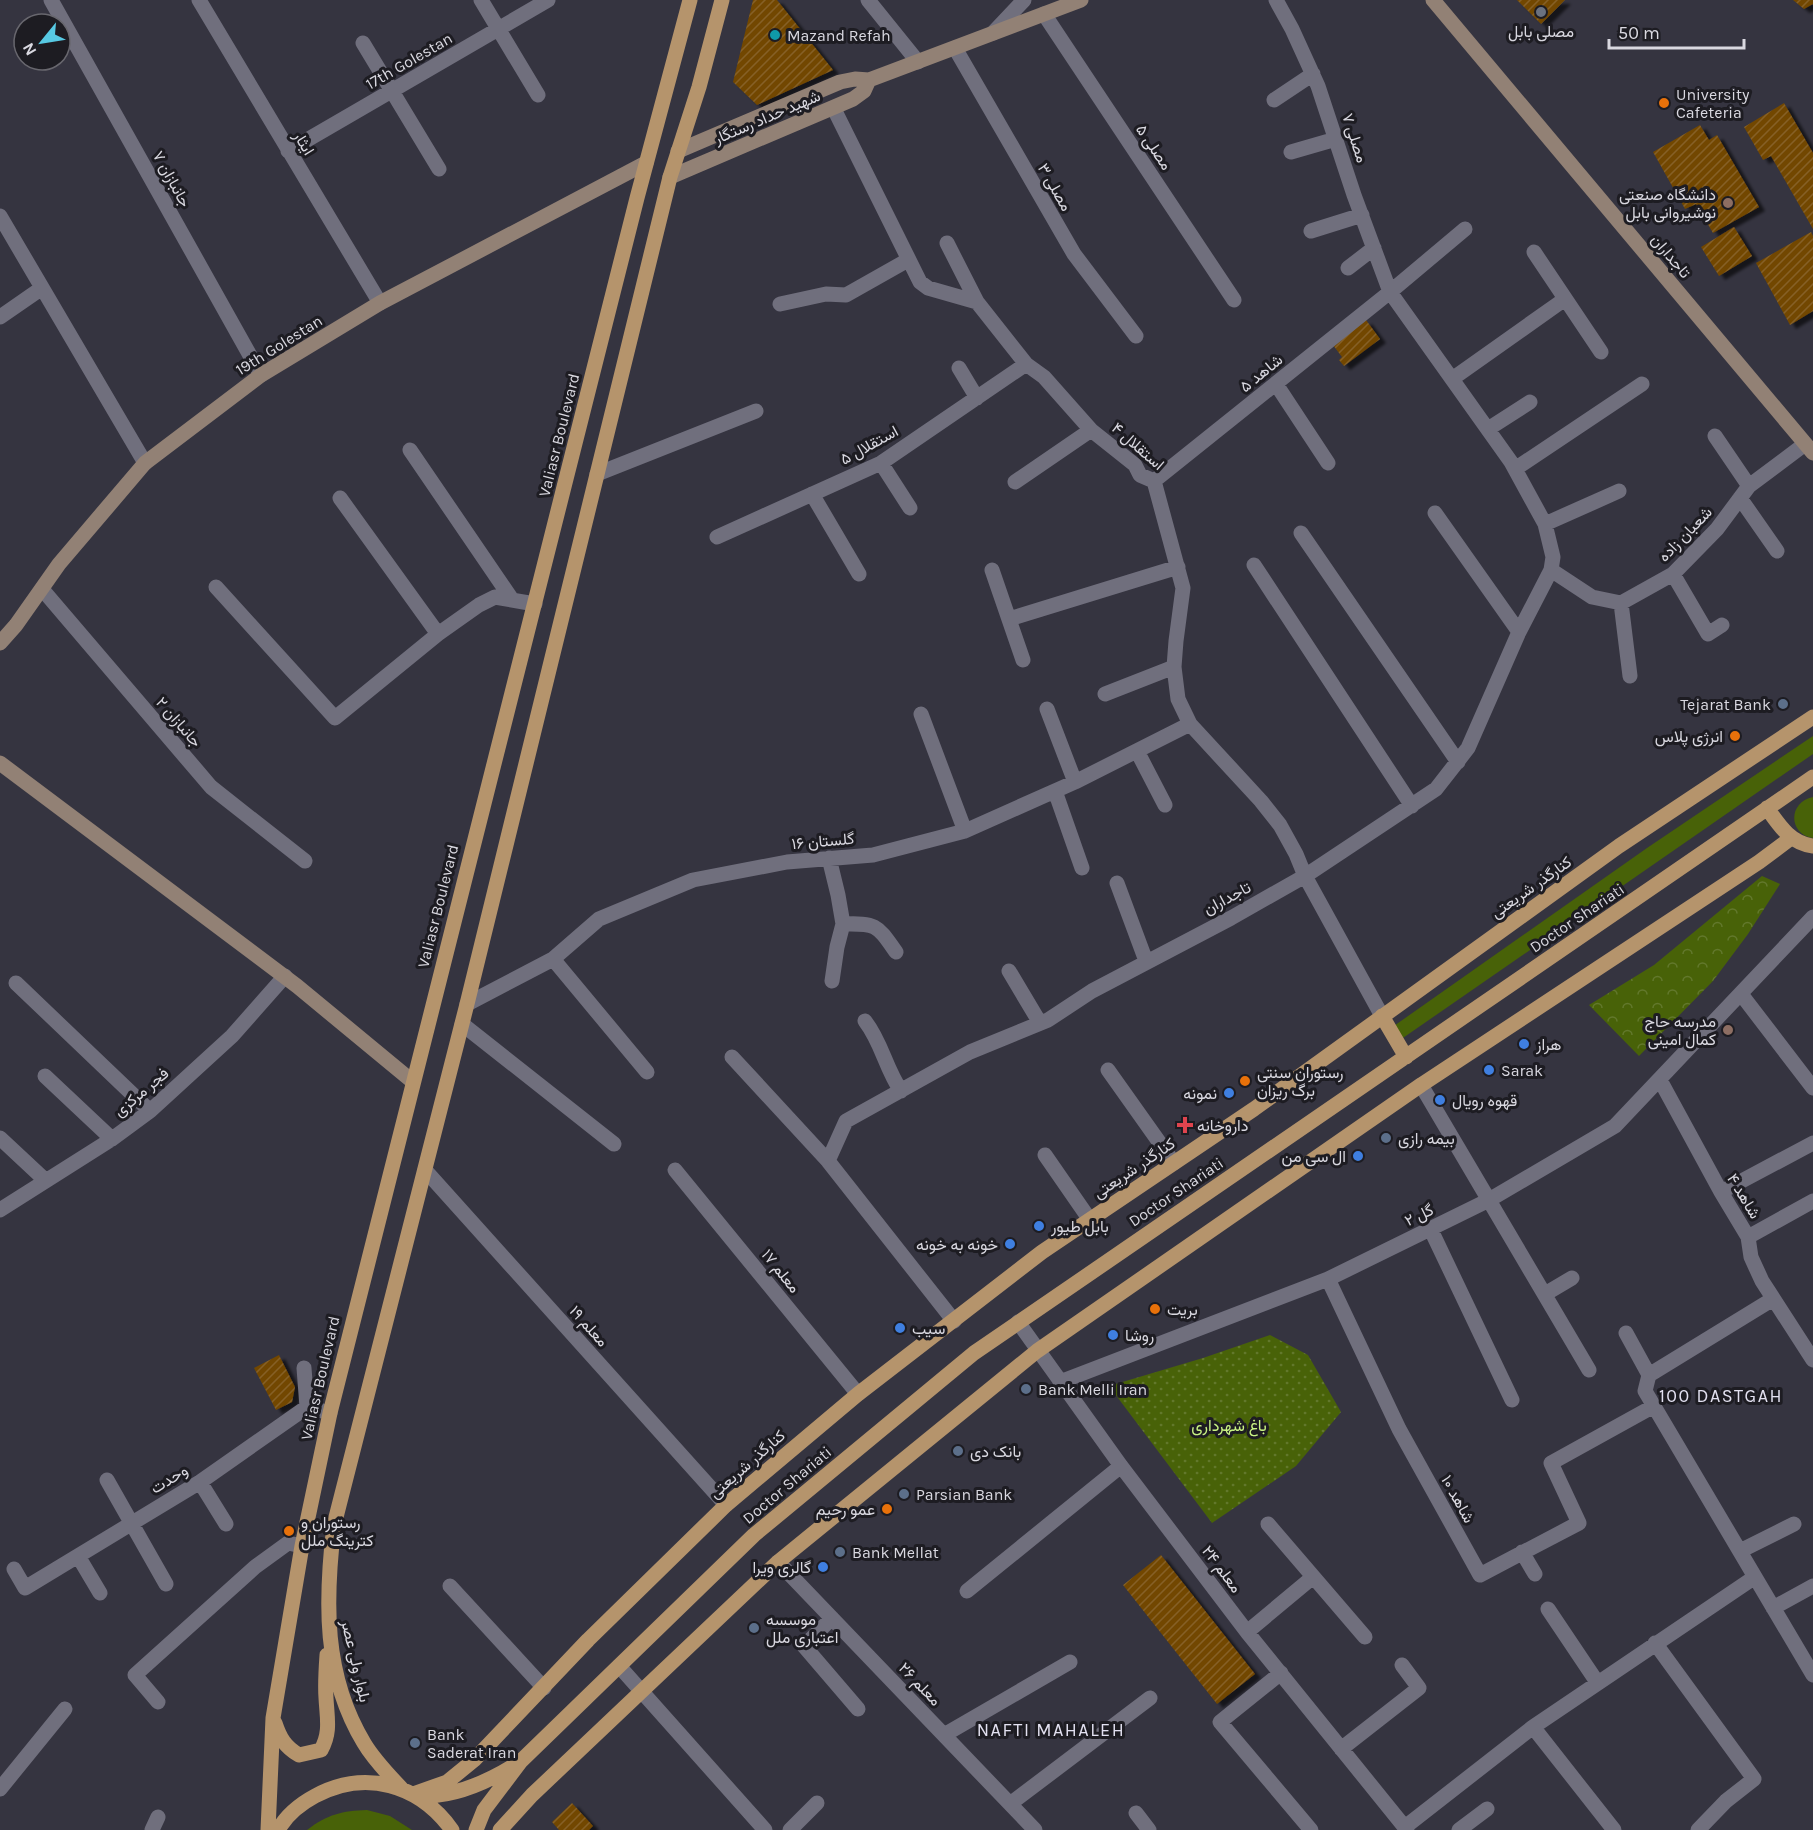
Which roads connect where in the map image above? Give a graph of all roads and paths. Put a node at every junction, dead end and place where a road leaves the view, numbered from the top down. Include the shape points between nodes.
1 (51, 0) edge
2 (199, 0) edge
3 (481, 0) edge
4 (548, 0) edge
5 (690, 0) edge
6 (722, 0) edge
7 (868, 0) edge
8 (1024, 0) edge
9 (1081, 0) edge
10 (1276, 0) edge
11 (1432, 0) edge
12 (1044, 14) junction
13 (498, 30) junction
14 (993, 33) junction
15 (363, 43) dead end
16 (955, 48) junction
17 (918, 62) junction
18 (1313, 74) junction
19 (869, 80) junction
20 (392, 92) junction
21 (538, 95) dead end
22 (1274, 99) dead end
23 (834, 109) junction
24 (653, 138) junction
25 (1336, 139) junction
26 (288, 151) junction
27 (678, 151) junction
28 (1291, 152) dead end
29 (646, 163) junction
30 (439, 169) dead end
31 (670, 177) junction
32 (1362, 215) junction
33 (0, 216) edge
34 (1465, 229) dead end
35 (1311, 231) dead end
36 (947, 243) dead end
37 (1374, 248) junction
38 (1534, 252) dead end
39 (908, 260) junction
40 (1348, 268) dead end
41 (42, 288) junction
42 (1390, 292) junction
43 (1565, 299) junction
44 (1234, 300) dead end
45 (977, 302) junction
46 (381, 303) junction
47 (780, 304) dead end
48 (0, 317) edge
49 (1136, 336) dead end
50 (1601, 352) dead end
51 (1026, 364) junction
52 (959, 368) dead end
53 (261, 375) junction
54 (1452, 379) junction
55 (1276, 384) junction
56 (1642, 384) dead end
57 (976, 398) junction
58 (1530, 402) dead end
59 (756, 411) dead end
60 (1488, 429) junction
61 (1091, 430) junction
62 (1715, 436) dead end
63 (1809, 448) edge
64 (411, 450) dead end
65 (145, 463) junction
66 (881, 463) junction
67 (1328, 463) dead end
68 (1515, 469) junction
69 (597, 474) junction
70 (1154, 481) junction
71 (1014, 482) dead end
72 (1619, 491) dead end
73 (1744, 492) junction
74 (812, 494) junction
75 (340, 498) dead end
76 (910, 508) dead end
77 (1435, 513) dead end
78 (1545, 524) junction
79 (1301, 533) dead end
80 (717, 537) dead end
81 (1777, 551) dead end
82 (1254, 565) dead end
83 (1178, 567) junction
84 (992, 570) dead end
85 (1551, 570) junction
86 (859, 574) dead end
87 (1673, 574) junction
88 (216, 587) dead end
89 (42, 589) junction
90 (511, 598) junction
91 (1621, 603) junction
92 (535, 604) junction
93 (1009, 619) junction
94 (1722, 625) dead end
95 (1519, 632) junction
96 (438, 634) junction
97 (0, 643) edge
98 (1023, 660) dead end
99 (1174, 667) junction
100 (1630, 676) dead end
101 (1105, 694) dead end
102 (1047, 709) dead end
103 (921, 714) dead end
104 (1813, 717) edge
105 (1190, 724) junction
106 (1137, 752) junction
107 (1458, 762) junction
108 (0, 763) edge
109 (1813, 777) edge
110 (1076, 782) junction
111 (1055, 791) junction
112 (1165, 805) dead end
113 (1412, 806) junction
114 (1767, 808) junction
115 (965, 831) junction
116 (1805, 845) edge
117 (829, 858) junction
118 (305, 861) dead end
119 (1082, 868) dead end
120 (1305, 876) junction
121 (1117, 883) dead end
122 (1813, 917) edge
123 (843, 924) junction
124 (896, 952) dead end
125 (553, 959) junction
126 (1146, 961) junction
127 (1010, 971) dead end
128 (285, 976) junction
129 (832, 981) dead end
130 (16, 983) dead end
131 (1741, 994) junction
132 (467, 1004) junction
133 (1382, 1016) junction
134 (866, 1021) dead end
135 (1040, 1023) junction
136 (462, 1024) junction
137 (732, 1057) dead end
138 (1406, 1057) junction
139 (1108, 1070) dead end
140 (647, 1072) dead end
141 (45, 1076) dead end
142 (1660, 1080) junction
143 (412, 1081) junction
144 (1421, 1085) junction
145 (1813, 1088) edge
146 (901, 1091) junction
147 (150, 1111) junction
148 (0, 1138) edge
149 (112, 1139) junction
150 (1813, 1143) edge
151 (614, 1144) dead end
152 (1045, 1155) dead end
153 (828, 1161) junction
154 (1174, 1163) junction
155 (425, 1170) junction
156 (675, 1170) dead end
157 (45, 1180) junction
158 (1720, 1192) junction
159 (1489, 1200) junction
160 (1813, 1201) edge
161 (0, 1210) edge
162 (1090, 1220) junction
163 (1431, 1230) junction
164 (1748, 1237) junction
165 (1572, 1278) dead end
166 (1328, 1279) junction
167 (1545, 1294) junction
168 (1773, 1299) junction
169 (954, 1321) junction
170 (1018, 1322) junction
171 (1626, 1333) dead end
172 (1037, 1351) junction
173 (1813, 1360) edge
174 (304, 1368) dead end
175 (1589, 1370) dead end
176 (1650, 1375) junction
177 (1060, 1382) junction
178 (858, 1394) junction
179 (1512, 1400) dead end
180 (1654, 1406) junction
181 (307, 1407) junction
182 (330, 1413) junction
183 (1121, 1466) junction
184 (107, 1479) dead end
185 (200, 1482) junction
186 (726, 1505) junction
187 (131, 1524) junction
188 (226, 1524) dead end
189 (1268, 1524) dead end
190 (1794, 1524) dead end
191 (302, 1546) junction
192 (1740, 1551) junction
193 (1521, 1552) junction
194 (78, 1556) junction
195 (778, 1563) junction
196 (14, 1569) dead end
197 (1535, 1574) dead end
198 (1313, 1577) junction
199 (1755, 1577) junction
200 (166, 1584) dead end
201 (1813, 1586) edge
202 (450, 1587) dead end
203 (967, 1591) dead end
204 (100, 1593) dead end
205 (1773, 1608) junction
206 (1548, 1609) dead end
207 (327, 1612) junction
208 (832, 1618) junction
209 (1247, 1632) junction
210 (1365, 1637) dead end
211 (1655, 1643) junction
212 (1070, 1662) dead end
213 (1402, 1665) dead end
214 (619, 1666) junction
215 (1281, 1673) junction
216 (1813, 1675) edge
217 (1597, 1682) junction
218 (543, 1688) junction
219 (642, 1692) junction
220 (1150, 1698) dead end
221 (158, 1702) dead end
222 (858, 1708) dead end
223 (65, 1709) dead end
224 (273, 1718) junction
225 (1533, 1726) junction
226 (944, 1735) junction
227 (1341, 1749) junction
228 (521, 1761) junction
229 (0, 1789) edge
230 (407, 1792) junction
231 (817, 1803) dead end
232 (1010, 1804) junction
233 (1487, 1809) dead end
234 (1136, 1813) dead end
235 (1027, 1827) edge
236 (1406, 1829) edge
237 (268, 1830) edge
238 (278, 1830) edge
239 (452, 1830) edge
240 (476, 1830) edge
241 (500, 1830) edge
242 (765, 1830) edge
243 (790, 1830) edge
244 (1149, 1830) edge
245 (1311, 1830) edge
246 (1459, 1830) edge
247 (1614, 1830) edge
248 (1698, 1830) edge

1 - 53 street, جانبازان ۷
2 - 26 street, ایثار
3 - 13 street
4 - 13 street, 17th Golestan
5 - 24 main road, Valiasr Boulevard
6 - 27 main road
7 - 17 street
8 - 14 street
9 - 12 main road, شهید حداد رستگار
10 - 18 street, مصلی ۷
11 - 63 main road, تاجداران
12 - 14 main road, شهید حداد رستگار
12 - 44 street, مصلی ۵
13 - 20 street, 17th Golestan
13 - 21 street
14 - 16 main road, شهید حداد رستگار
15 - 20 street
16 - 17 main road, شهید حداد رستگار
16 - 49 street, مصلی ۳ via 1074,254
17 - 19 main road, شهید حداد رستگار
18 - 22 street
18 - 25 street, مصلی ۷
19 - 23 main road, شهید حداد رستگار via 864,91
19 - 27 main road, شهید حداد رستگار via 840,82
20 - 26 street, 17th Golestan
20 - 30 street
23 - 31 main road, شهید حداد رستگار
23 - 39 street
24 - 27 main road
24 - 29 main road, Valiasr Boulevard
25 - 28 street
25 - 32 street, مصلی ۷
26 - 46 street, ایثار
27 - 29 main road
27 - 31 main road
29 - 31 main road
29 - 46 main road, 19th Golestan
29 - 92 main road, Valiasr Boulevard
31 - 69 main road
32 - 35 street
32 - 37 street, مصلی ۷
33 - 41 street
34 - 42 street, شاهد ۵
36 - 45 street, استقلال ۴
37 - 40 street
37 - 42 street, مصلی ۷
38 - 43 street
39 - 45 street via 920,282 928,288
39 - 47 street via 846,294
41 - 48 street
41 - 65 street
42 - 54 street, مصلی ۷
42 - 55 street, شاهد ۵
43 - 50 street
43 - 54 street
45 - 51 street, استقلال ۴
46 - 53 main road, 19th Golestan
51 - 57 street, استقلال ۵
51 - 61 street, استقلال ۴ via 1044,377
52 - 57 street
53 - 65 main road, 19th Golestan
54 - 60 street, مصلی ۷
55 - 67 street
55 - 70 street, شاهد ۵
56 - 68 street
57 - 66 street, استقلال ۵
58 - 60 street
59 - 69 street
60 - 68 street, مصلی ۷
61 - 70 street, استقلال ۴ via 1135,465 1140,475
61 - 71 street
62 - 73 street
63 - 73 street, شعبان زاده
64 - 90 street
65 - 89 main road, 19th Golestan
66 - 74 street, استقلال ۵
66 - 76 street
68 - 78 street, مصلی ۷
69 - 132 main road
70 - 83 street, استقلال ۴
72 - 78 street
73 - 81 street
73 - 87 street, شعبان زاده via 1717,530
74 - 80 street, استقلال ۵
74 - 86 street
75 - 96 street
77 - 95 street
78 - 85 street, مصلی ۷ via 1553,557
79 - 107 street
82 - 113 street
83 - 93 street
83 - 99 street, استقلال ۴ via 1184,588
84 - 93 street
85 - 91 street via 1592,597
85 - 95 street, تاجداران
87 - 91 street, شعبان زاده
87 - 94 street via 1708,633
88 - 96 street via 335,718
89 - 97 main road, 19th Golestan
89 - 118 street, جانبازان ۲ via 211,787
90 - 92 street
90 - 96 street via 495,597
91 - 100 street
92 - 143 main road, Valiasr Boulevard
93 - 98 street
95 - 107 street, تاجداران via 1468,748
99 - 101 street
99 - 105 street, استقلال ۴ via 1178,699
102 - 110 street
103 - 115 street
104 - 133 main road, کنارگذر شریعتی via 1619,846
105 - 106 street, گلستان ۱۶
105 - 120 street, استقلال ۴ via 1280,825
106 - 110 street, گلستان ۱۶
106 - 112 street
107 - 113 street, تاجداران via 1436,789
108 - 128 main road
109 - 114 main road, Doctor Shariati
110 - 111 street, گلستان ۱۶
111 - 115 street, گلستان ۱۶
111 - 119 street
113 - 120 street, تاجداران
114 - 116 main road via 1779,825
114 - 138 main road, Doctor Shariati
115 - 117 street, گلستان ۱۶ via 873,855
116 - 144 main road via 1759,862
117 - 123 street
117 - 125 street, گلستان ۱۶ via 693,880 599,919
120 - 126 street, تاجداران
120 - 133 street, استقلال ۴
121 - 126 street
122 - 131 street, گل ۲
123 - 124 street via 868,923 880,929
123 - 129 street
125 - 132 street, گلستان ۱۶
125 - 140 street
126 - 135 street, تاجداران
127 - 135 street
128 - 143 main road
128 - 147 street, فجر مرکزی via 232,1036
130 - 147 street
131 - 142 street, گل ۲
131 - 145 street
132 - 136 main road
133 - 138 main road
133 - 154 main road, کنارگذر شریعتی
134 - 146 street
135 - 146 street, تاجداران via 970,1052
136 - 151 street
136 - 155 main road
137 - 153 street
138 - 170 main road, Doctor Shariati
139 - 154 street
141 - 149 street
142 - 158 street, شاهد ۴
142 - 159 street, گل ۲ via 1615,1126
143 - 182 main road, Valiasr Boulevard
144 - 159 street
144 - 172 main road
146 - 153 street, تاجداران via 846,1121
147 - 149 street, فجر مرکزی
148 - 157 street
149 - 157 street, فجر مرکزی
150 - 158 street
152 - 162 street
153 - 169 street
154 - 162 main road, کنارگذر شریعتی
155 - 186 street, معلم ۱۹
155 - 207 main road, بلوار ولی عصر via 334,1525
156 - 178 street, معلم ۱۷
157 - 161 street, فجر مرکزی
158 - 164 street, شاهد ۴
159 - 163 street, گل ۲
159 - 167 street
160 - 164 street
162 - 169 main road, کنارگذر شریعتی
163 - 166 street, گل ۲
163 - 179 street
164 - 168 street, شاهد ۴ via 1751,1257
165 - 167 street
166 - 177 street, گل ۲
166 - 193 street, شاهد ۱۰ via 1399,1429 1480,1575
167 - 175 street
168 - 173 street, شاهد ۴
168 - 176 street
169 - 178 main road, کنارگذر شریعتی
170 - 172 street, معلم ۲۴
170 - 214 main road, Doctor Shariati via 974,1353 754,1535
171 - 176 street
172 - 177 street, معلم ۲۴
172 - 195 main road
174 - 181 street
176 - 180 street via 1644,1391
177 - 183 street, معلم ۲۴
178 - 186 main road, کنارگذر شریعتی
180 - 192 street
180 - 193 street, شاهد ۱۰ via 1551,1463 1579,1523
181 - 182 street
181 - 185 street, وحدت
182 - 191 main road, Valiasr Boulevard
183 - 203 street
183 - 209 street, معلم ۲۴
184 - 187 street
185 - 187 street, وحدت
185 - 188 street
186 - 218 main road, کنارگذر شریعتی
187 - 194 street, وحدت
187 - 200 street
189 - 198 street
190 - 192 street
191 - 221 street via 288,1543 255,1567 135,1675
191 - 224 main road, Valiasr Boulevard
192 - 199 street
193 - 197 street
194 - 196 street, وحدت via 25,1588
194 - 204 street
195 - 208 street, معلم ۲۶
195 - 219 main road
198 - 209 street
198 - 210 street
199 - 205 street
199 - 211 street
201 - 205 street
202 - 218 street
205 - 216 street
206 - 217 street
207 - 224 main road via 329,1727 321,1750 299,1755 289,1749
207 - 230 main road, بلوار ولی عصر via 334,1662 349,1714 364,1743
208 - 222 street via 804,1646
208 - 226 street, معلم ۲۶
209 - 215 street, معلم ۲۴
211 - 217 street
211 - 248 street via 1754,1779
212 - 226 street
213 - 227 street via 1419,1688
214 - 219 street
214 - 228 main road, Doctor Shariati
215 - 227 street, معلم ۲۴
215 - 245 street via 1221,1722
217 - 225 street
218 - 230 main road, کنارگذر شریعتی via 459,1773 436,1787
219 - 241 main road
219 - 242 street
220 - 232 street
223 - 229 street
224 - 237 main road, Valiasr Boulevard
225 - 236 street
225 - 247 street
226 - 232 street, معلم ۲۶
227 - 236 street, معلم ۲۴
228 - 230 main road via 455,1792 430,1796
228 - 240 main road via 484,1810
230 - 238 main road via 378,1783 330,1788 303,1802
230 - 239 main road via 424,1800
231 - 243 street
232 - 235 street, معلم ۲۶
233 - 246 street
234 - 244 street

